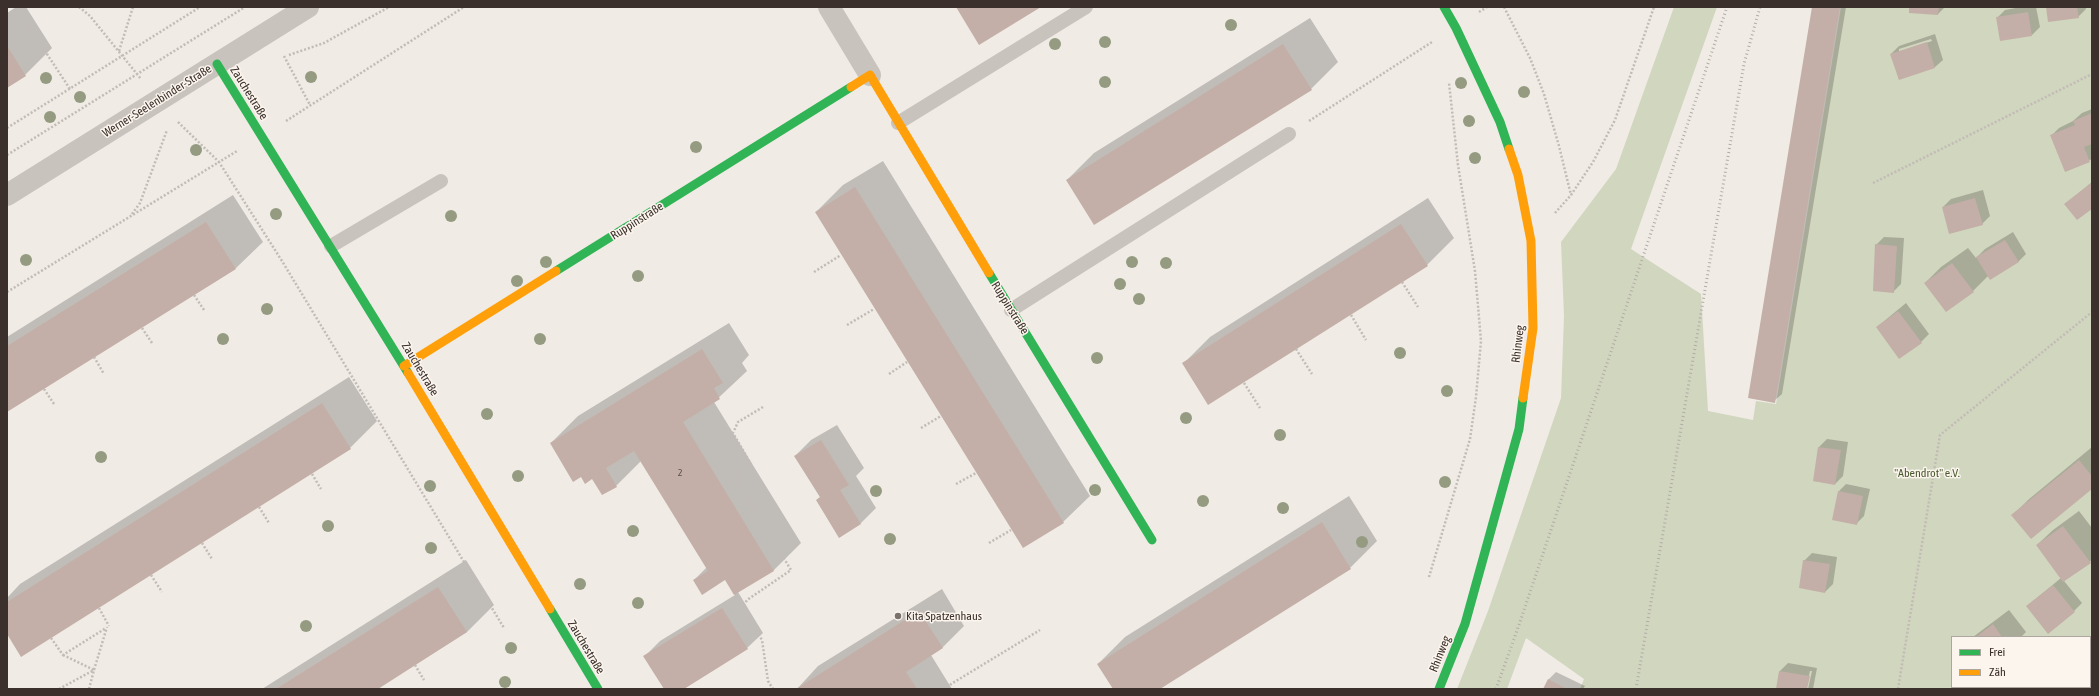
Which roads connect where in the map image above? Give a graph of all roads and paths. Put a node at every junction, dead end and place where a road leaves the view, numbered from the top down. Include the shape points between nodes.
1 (16, 7) edge
2 (133, 7) edge
3 (200, 7) edge
4 (245, 7) edge
5 (308, 7) edge
6 (464, 7) edge
7 (829, 7) edge
8 (1086, 7) edge
9 (1444, 7) edge
10 (1487, 7) edge
11 (1504, 7) edge
12 (1654, 7) edge
13 (1456, 28) junction
14 (1433, 42) junction
15 (1436, 48) dead end
16 (119, 51) dead end
17 (217, 64) junction
18 (2092, 74) edge
19 (870, 75) junction
20 (1448, 79) dead end
21 (70, 89) junction
22 (898, 123) junction
23 (7, 127) edge
24 (1289, 134) joint
25 (262, 136) junction
26 (7, 155) edge
27 (441, 181) dead end
28 (1873, 183) dead end
29 (7, 195) edge
30 (1571, 195) junction
31 (1531, 241) junction
32 (331, 246) junction
33 (841, 255) dead end
34 (814, 272) dead end
35 (1402, 282) dead end
36 (7, 292) edge
37 (194, 295) dead end
38 (1418, 307) dead end
39 (874, 309) dead end
40 (204, 310) dead end
41 (1011, 310) junction
42 (2092, 312) edge
43 (1351, 315) dead end
44 (847, 326) dead end
45 (142, 328) dead end
46 (1366, 340) dead end
47 (152, 343) dead end
48 (1296, 349) dead end
49 (94, 357) dead end
50 (908, 362) dead end
51 (404, 366) junction
52 (104, 374) dead end
53 (889, 374) dead end
54 (1312, 374) dead end
55 (1244, 383) dead end
56 (44, 389) dead end
57 (54, 404) dead end
58 (763, 407) dead end
59 (1260, 408) dead end
60 (941, 416) dead end
61 (921, 428) dead end
62 (976, 473) dead end
63 (312, 474) dead end
64 (956, 484) dead end
65 (321, 489) dead end
66 (259, 507) dead end
67 (269, 523) dead end
68 (1011, 530) dead end
69 (1152, 540) dead end
70 (989, 542) dead end
71 (202, 543) dead end
72 (212, 560) dead end
73 (151, 575) dead end
74 (1429, 577) dead end
75 (162, 592) dead end
76 (99, 608) dead end
77 (110, 626) dead end
78 (504, 628) dead end
79 (1040, 630) dead end
80 (51, 638) dead end
81 (63, 655) junction
82 (415, 665) dead end
83 (94, 670) junction
84 (424, 680) dead end
85 (59, 689) edge
86 (89, 689) edge
87 (598, 689) edge
88 (773, 689) edge
89 (949, 689) edge
90 (1439, 689) edge
91 (1898, 689) edge

1 - 21 path
2 - 16 path
3 - 21 path
4 - 26 path
5 - 17 street, Werner-Seelenbinder-Straße
6 - 25 path
7 - 19 street, Ruppinstraße
8 - 22 lane
9 - 13 street, Rhinweg
10 - 13 path
11 - 30 path via 1530,58 1544,94
12 - 30 path via 1615,120 1593,162
13 - 14 path
13 - 31 street, Rhinweg via 1500,122 1518,175
14 - 15 path
14 - 24 path
17 - 25 street, Zauchestraße
17 - 29 street, Werner-Seelenbinder-Straße
18 - 28 path
19 - 22 street, Ruppinstraße
19 - 51 street, Ruppinstraße
20 - 74 path via 1458,165 1475,271 1481,341 1470,439
21 - 23 path
22 - 41 street, Ruppinstraße
24 - 41 lane
25 - 32 street, Zauchestraße
27 - 32 lane
30 - 31 path
31 - 90 street, Rhinweg via 1533,328 1519,430 1465,624
32 - 51 street, Zauchestraße
33 - 34 path
35 - 38 path
36 - 78 path via 219,162
37 - 40 path
39 - 44 path
41 - 69 street, Ruppinstraße
42 - 91 path via 1940,435
43 - 46 path
45 - 47 path
48 - 54 path
49 - 52 path
50 - 53 path
51 - 87 street, Zauchestraße
55 - 59 path
56 - 57 path
58 - 88 path via 738,422 733,433 751,464 737,473 736,480 791,570 747,600 742,608 762,640 768,680
60 - 61 path
62 - 64 path
63 - 65 path
66 - 67 path
68 - 70 path
71 - 72 path
73 - 75 path
76 - 77 path
79 - 89 path via 951,684
80 - 81 path
81 - 83 path
81 - 83 path via 107,628
82 - 84 path
83 - 85 path
83 - 86 path

